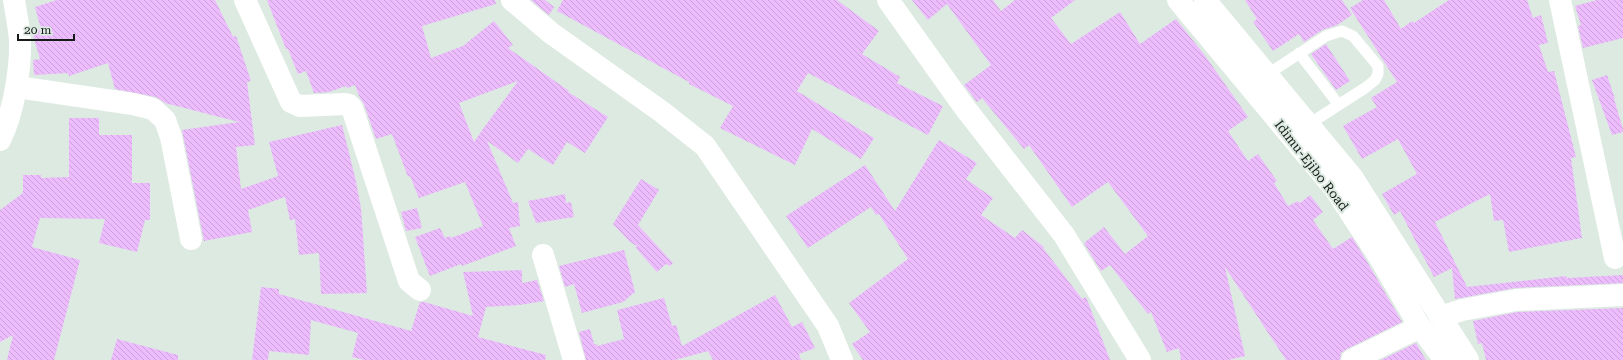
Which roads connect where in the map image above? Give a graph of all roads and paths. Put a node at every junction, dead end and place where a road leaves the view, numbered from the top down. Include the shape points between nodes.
1 (14, 0) edge
2 (244, 0) edge
3 (512, 0) edge
4 (888, 0) edge
5 (1178, 0) edge
6 (1205, 0) edge
7 (1560, 0) edge
8 (1299, 53) junction
9 (1268, 74) junction
10 (17, 87) junction
11 (1339, 105) junction
12 (1309, 124) junction
13 (0, 140) edge
14 (191, 239) dead end
15 (543, 255) dead end
16 (1615, 258) dead end
17 (420, 290) dead end
18 (1623, 295) edge
19 (1440, 317) junction
20 (1420, 327) junction
21 (574, 360) edge
22 (842, 360) edge
23 (1140, 360) edge
24 (1352, 360) edge
25 (1445, 360) edge
26 (1468, 360) edge

1 - 10 street via 20,40
2 - 17 street via 291,102 300,106 345,104 352,108 409,281
3 - 22 street via 552,33 705,146 828,326
4 - 23 street via 961,102 1064,235
5 - 20 street, Idimu-Ejibo Road via 1335,190 1380,258
6 - 9 street, Idimu-Ejibo Road
7 - 16 street
8 - 9 lane
8 - 11 lane
8 - 11 lane via 1326,36 1342,31 1353,36 1378,66 1375,80
9 - 12 street, Idimu-Ejibo Road
10 - 13 street via 6,129
10 - 14 street via 153,109 165,120 172,137
11 - 12 lane
12 - 19 street, Idimu-Ejibo Road via 1352,177
15 - 21 street
18 - 19 street via 1516,300 1462,310
19 - 26 street, Idimu-Ejibo Road
20 - 24 street
20 - 25 street, Idimu-Ejibo Road

